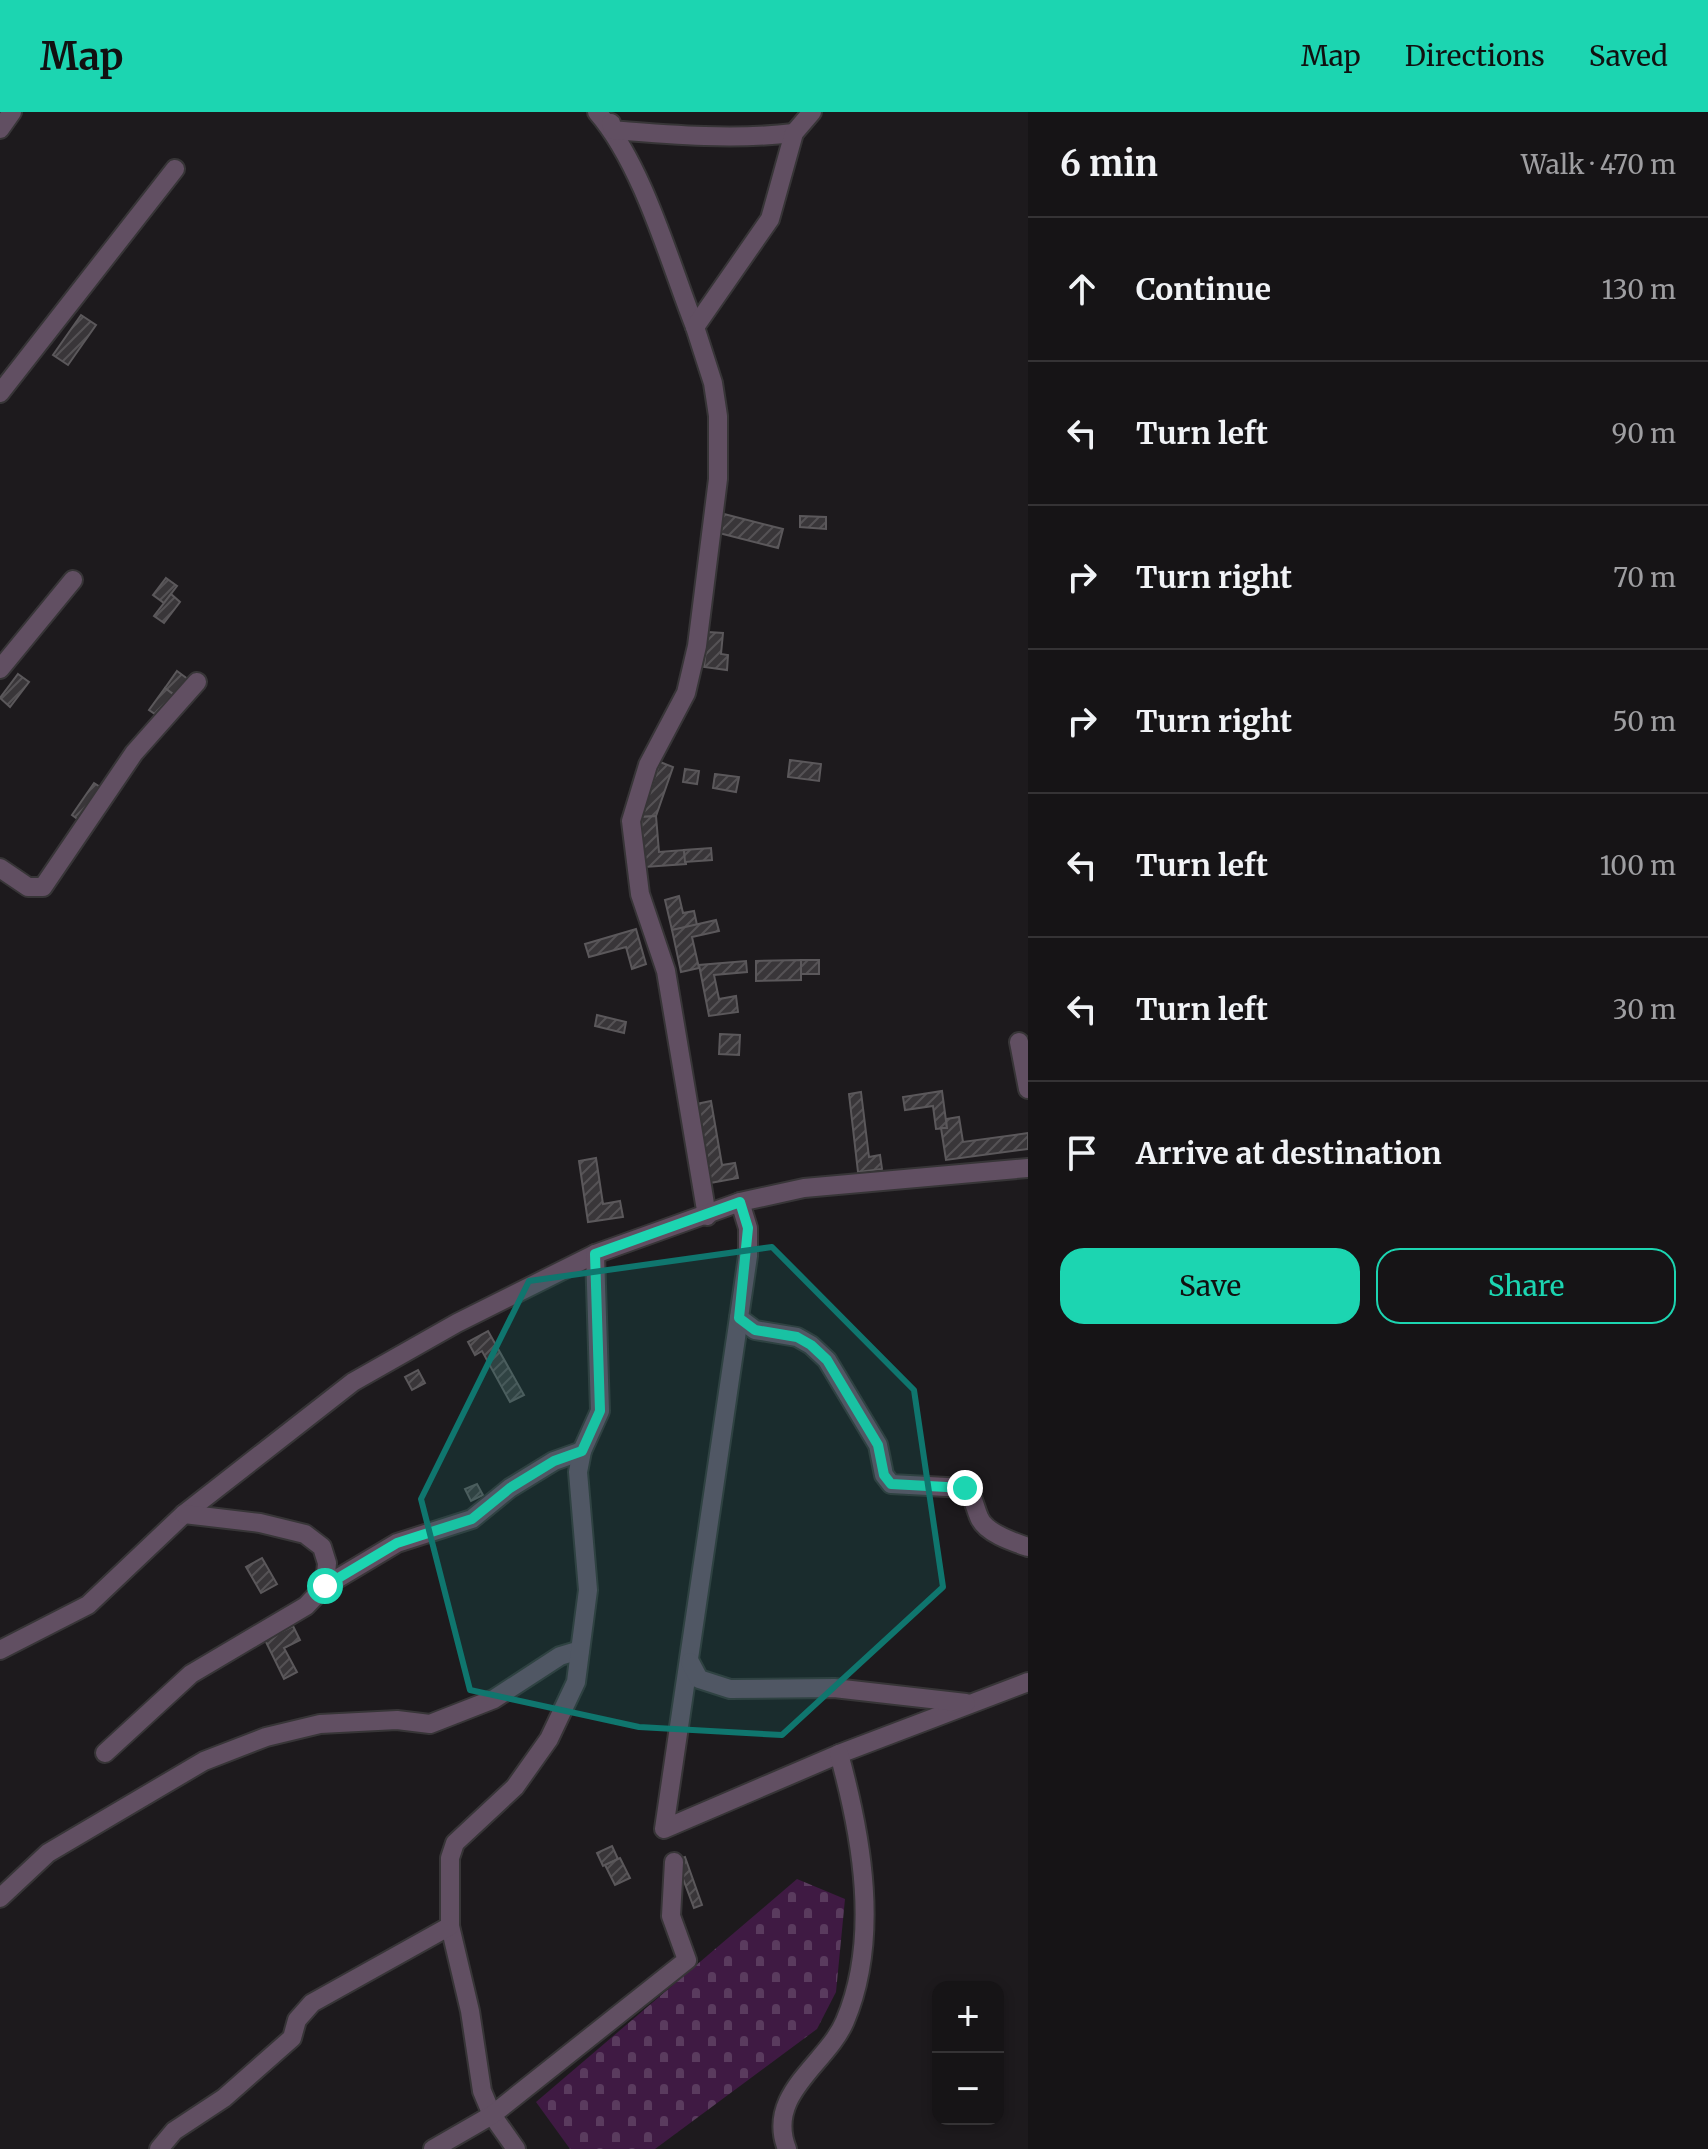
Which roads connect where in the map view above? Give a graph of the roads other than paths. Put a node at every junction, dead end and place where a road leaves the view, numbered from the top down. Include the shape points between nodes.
1 (12, 112) edge
2 (597, 112) edge
3 (803, 119) edge
4 (611, 121) edge
5 (0, 129) edge
6 (175, 169) dead end
7 (695, 327) junction
8 (0, 393) edge
9 (73, 580) dead end
10 (0, 669) edge
11 (197, 682) dead end
12 (0, 868) edge
13 (1019, 1042) dead end
14 (1028, 1089) edge
15 (1028, 1168) edge
16 (740, 1202) junction
17 (707, 1216) junction
18 (595, 1254) junction
19 (739, 1318) junction
20 (582, 1451) junction
21 (184, 1514) junction
22 (1028, 1547) edge
23 (325, 1586) junction
24 (0, 1650) edge
25 (580, 1650) junction
26 (690, 1662) junction
27 (1028, 1682) edge
28 (971, 1704) junction
29 (105, 1753) dead end
30 (839, 1754) junction
31 (674, 1862) dead end
32 (0, 1898) edge
33 (450, 1926) junction
34 (492, 2115) junction
35 (159, 2149) edge
36 (433, 2149) edge
37 (516, 2149) edge
38 (787, 2149) edge

1 - 5 street
2 - 4 street
3 - 4 street via 755,138
3 - 7 street via 770,219
4 - 7 street
6 - 8 street
7 - 17 street via 718,416 718,479 703,601 686,693 648,765 631,821 640,894 666,971
9 - 10 street
11 - 12 street via 134,753 43,887 28,887
13 - 14 street
15 - 16 street via 804,1188
16 - 17 street
16 - 19 street via 748,1228
17 - 18 street
18 - 20 street via 600,1411
18 - 21 street via 353,1382
19 - 22 street via 755,1330 797,1337 827,1360 878,1445 891,1484 965,1488 980,1521 1004,1539
19 - 26 street
20 - 23 street via 510,1488 472,1519 397,1543
20 - 25 street via 578,1472 588,1590
21 - 23 street via 305,1534 322,1547
21 - 24 street via 88,1605
23 - 29 street via 306,1606 191,1674
25 - 32 street via 560,1656 494,1699 430,1724 320,1724 266,1737 204,1761 48,1853
25 - 33 street via 576,1682 549,1739 515,1787 455,1843 450,1858
26 - 28 street via 699,1679 730,1689 834,1688
26 - 30 street via 664,1829
27 - 28 street
28 - 30 street
30 - 38 street via 867,1904 866,1929 844,2023 786,2106
31 - 34 street via 671,1916 687,1960
33 - 34 street via 482,2091
33 - 35 street via 312,2003 297,2020 292,2038 224,2098 174,2131
34 - 36 street
34 - 37 street

